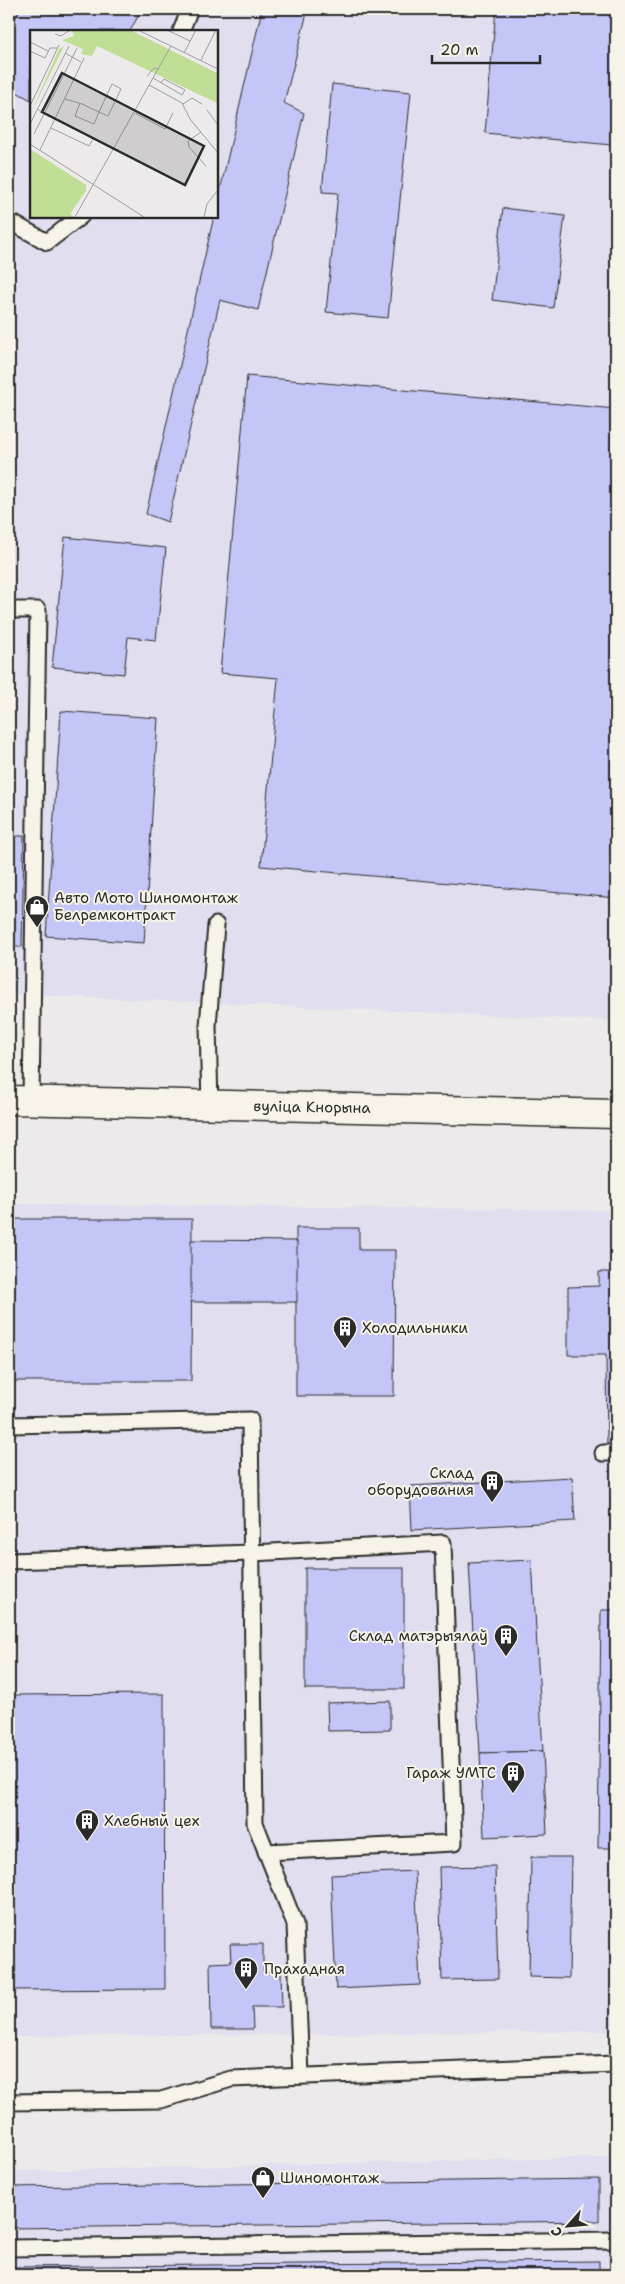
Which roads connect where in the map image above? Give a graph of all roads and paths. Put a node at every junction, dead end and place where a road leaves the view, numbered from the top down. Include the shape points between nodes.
1 (190, 9) edge
2 (181, 30) edge
3 (78, 218) edge
4 (9, 221) edge
5 (9, 610) edge
6 (216, 925) dead end
7 (20, 1101) edge
8 (210, 1105) junction
9 (616, 1114) edge
10 (9, 1425) edge
11 (252, 1553) junction
12 (9, 1561) edge
13 (266, 1852) junction
14 (616, 2064) edge
15 (301, 2076) junction
16 (9, 2102) edge
17 (616, 2240) edge
18 (9, 2248) edge

1 - 2 lane
3 - 4 lane via 47,242
5 - 7 lane via 38,610
6 - 8 lane via 208,1026
7 - 8 main road, вуліца Кнорына
8 - 9 main road, вуліца Кнорына
10 - 11 lane via 250,1420
11 - 12 lane
11 - 13 lane via 255,1823
11 - 13 lane via 443,1543 454,1843
13 - 15 lane via 295,1924
14 - 15 lane
15 - 16 lane via 231,2079 161,2100
17 - 18 lane

